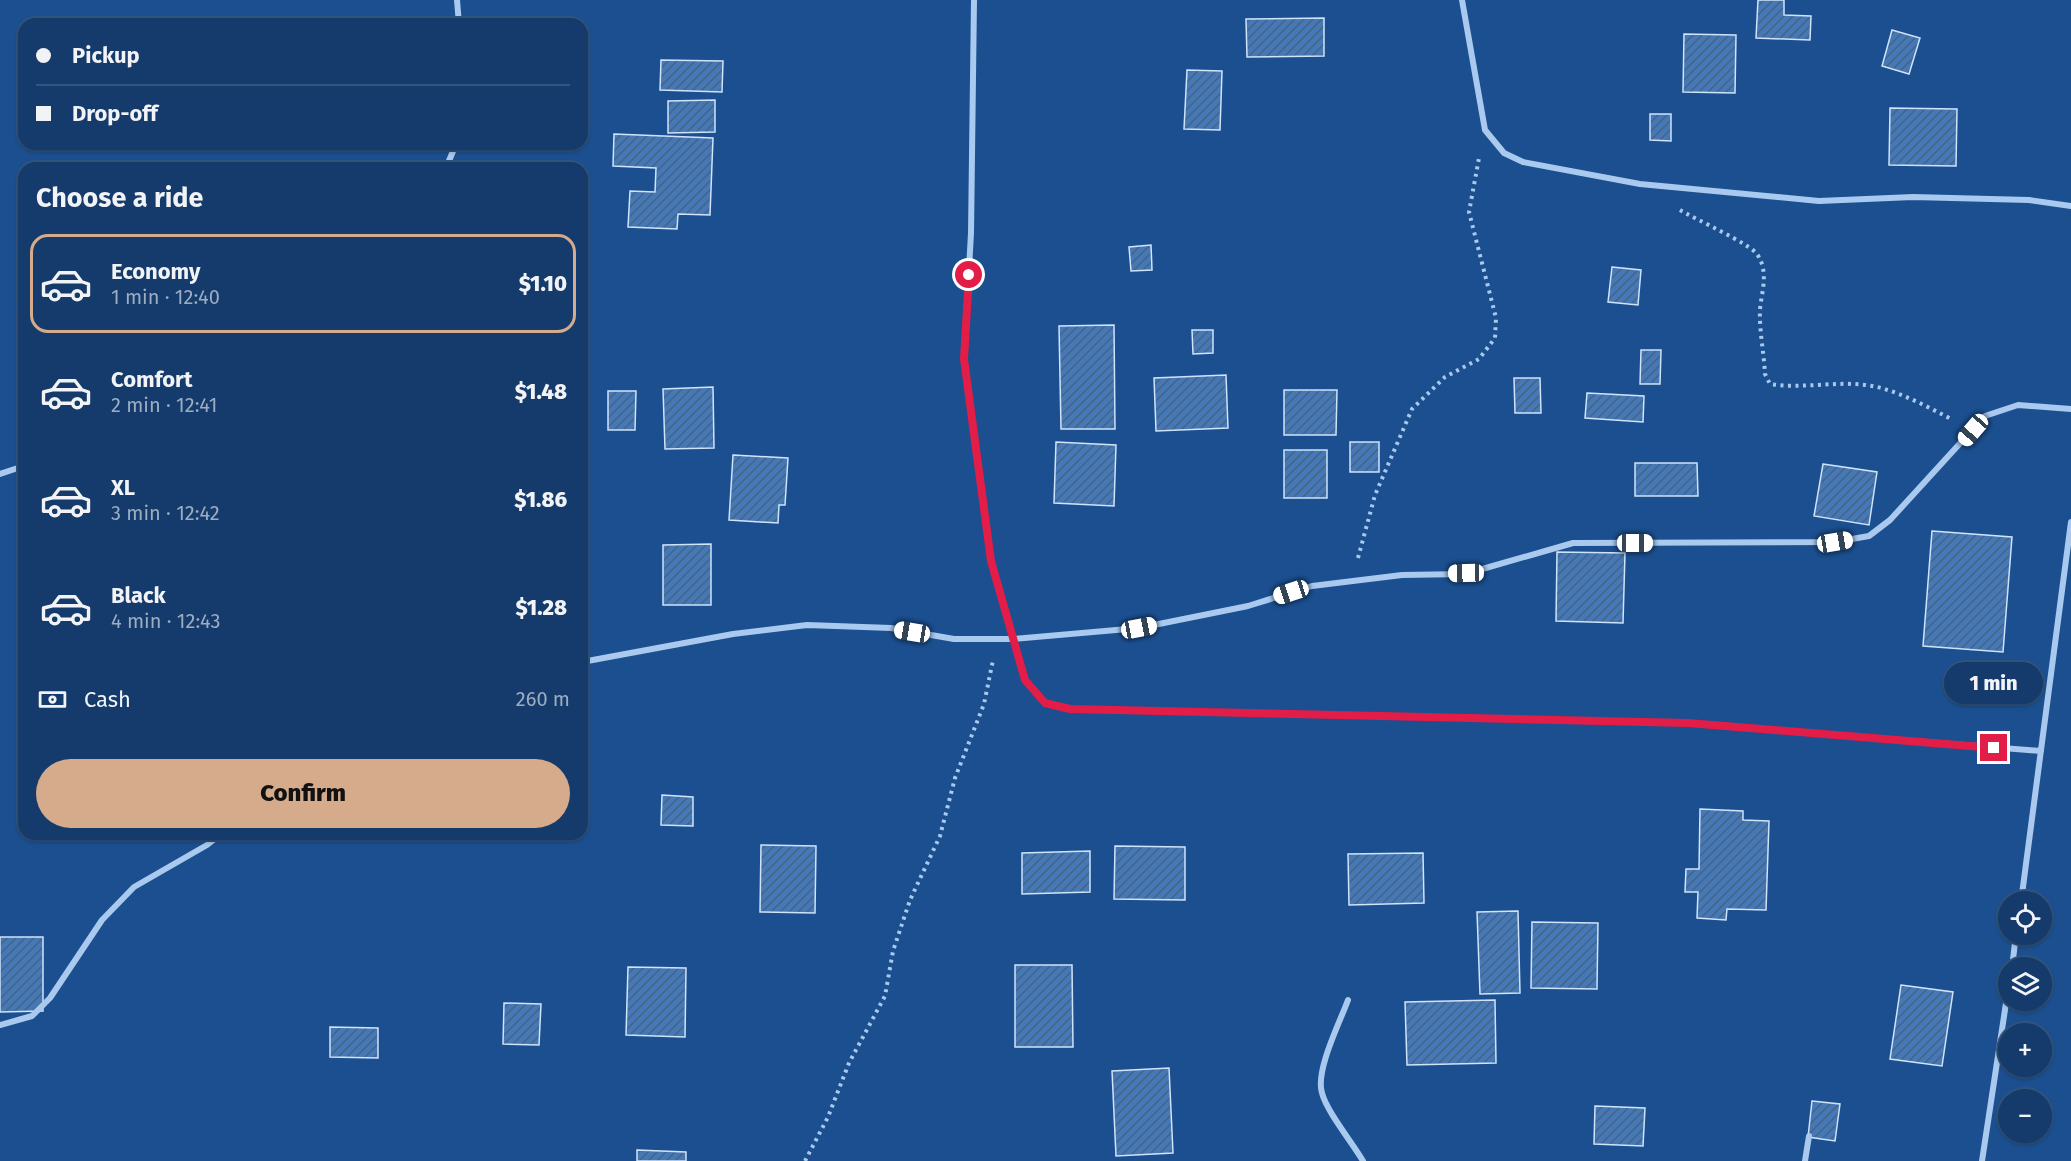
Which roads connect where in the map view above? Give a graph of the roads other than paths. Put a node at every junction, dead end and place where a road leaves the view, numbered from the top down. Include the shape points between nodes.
1 (457, 0) edge
2 (974, 0) edge
3 (1462, 0) edge
4 (458, 18) edge
5 (2071, 206) edge
6 (2071, 410) edge
7 (18, 468) edge
8 (0, 474) edge
9 (2071, 522) edge
10 (1013, 639) junction
11 (588, 661) edge
12 (2042, 751) junction
13 (213, 840) edge
14 (2023, 891) edge
15 (1348, 1000) dead end
16 (2005, 1011) edge
17 (0, 1025) edge
18 (1809, 1136) dead end
19 (1363, 1161) edge
20 (1805, 1161) edge
21 (1982, 1161) edge

1 - 4 street
2 - 10 street via 971,233 964,359 991,561
3 - 5 street via 1485,130 1504,153 1523,162 1658,186 1819,201 1913,197 2029,200
6 - 10 street via 2018,405 1985,416 1890,520 1869,536 1835,542 1573,543 1466,573 1402,575 1312,586 1248,606 1139,628
7 - 8 street
9 - 12 street
10 - 11 street via 954,639 891,628 807,625 733,634
10 - 12 street via 1025,680 1045,703 1070,709 1688,723
12 - 14 street
13 - 17 street via 134,887 102,920 50,998 32,1016
15 - 19 street via 1321,1075 1321,1092
16 - 21 street
18 - 20 street

